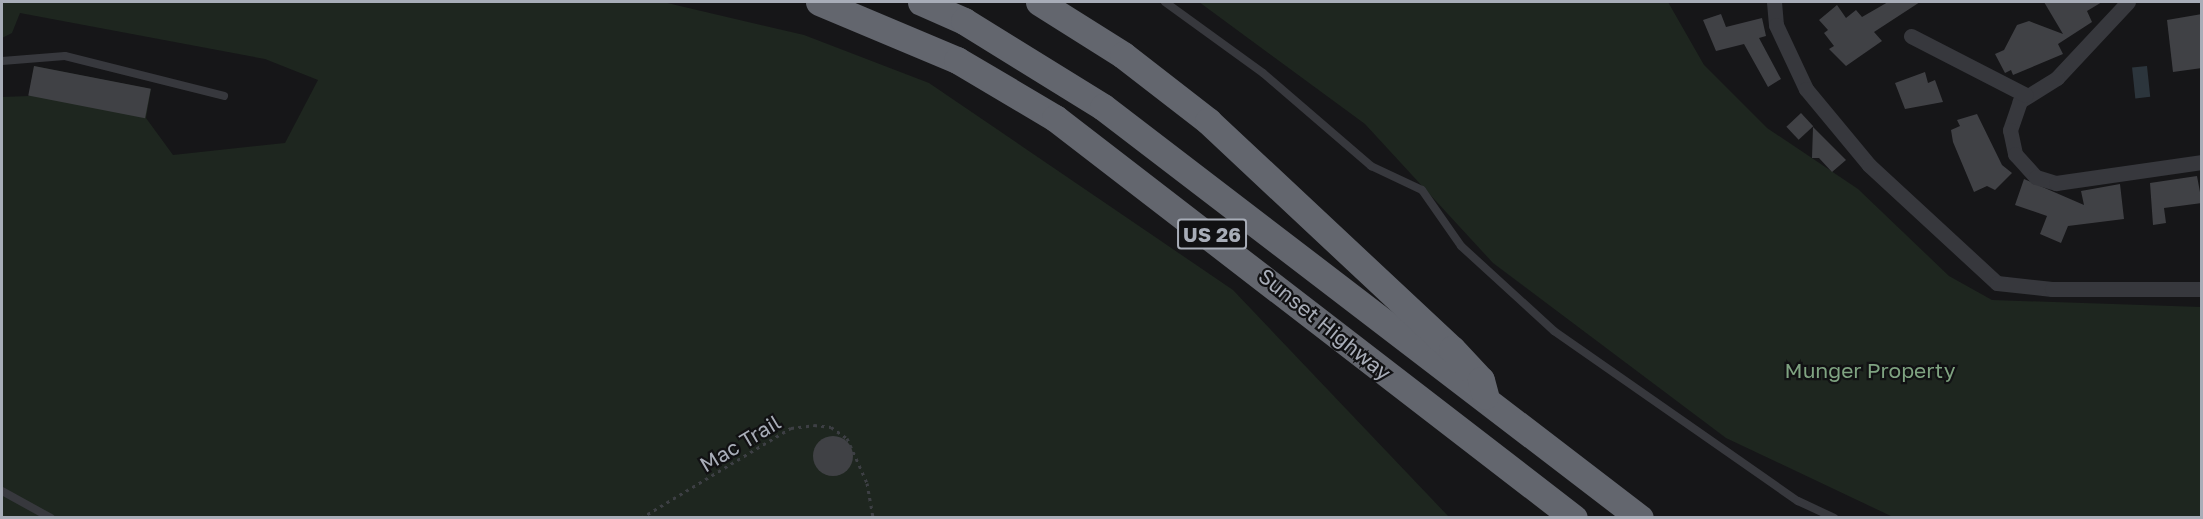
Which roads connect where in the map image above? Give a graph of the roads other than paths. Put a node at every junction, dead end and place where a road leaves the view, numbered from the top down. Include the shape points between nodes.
1 (819, 2) edge
2 (921, 2) edge
3 (1039, 2) edge
4 (1165, 2) edge
5 (1774, 2) edge
6 (2128, 2) edge
7 (1911, 36) dead end
8 (2, 61) edge
9 (2026, 95) junction
10 (224, 96) dead end
11 (2202, 162) edge
12 (2202, 289) edge
13 (1488, 405) junction
14 (2, 491) edge
15 (51, 518) edge
16 (1574, 518) edge
17 (1640, 518) edge
18 (1834, 518) edge

1 - 16 highway, Sunset Highway / US 26 via 957,60 1055,118
2 - 13 highway, Sunset Highway / US 26 via 1014,50 1104,107
3 - 13 highway via 1123,55 1208,121 1452,349 1481,380
4 - 18 lane via 1263,73 1371,166 1422,190 1461,246 1554,331 1798,501
5 - 12 street via 1776,25 1806,89 1869,165 1997,283 2041,289
6 - 9 street via 2057,78
7 - 9 street
8 - 10 lane via 65,56
9 - 11 street via 2012,119 2011,142 2026,170 2045,181 2070,182
13 - 17 highway, Sunset Highway / US 26
14 - 15 lane

